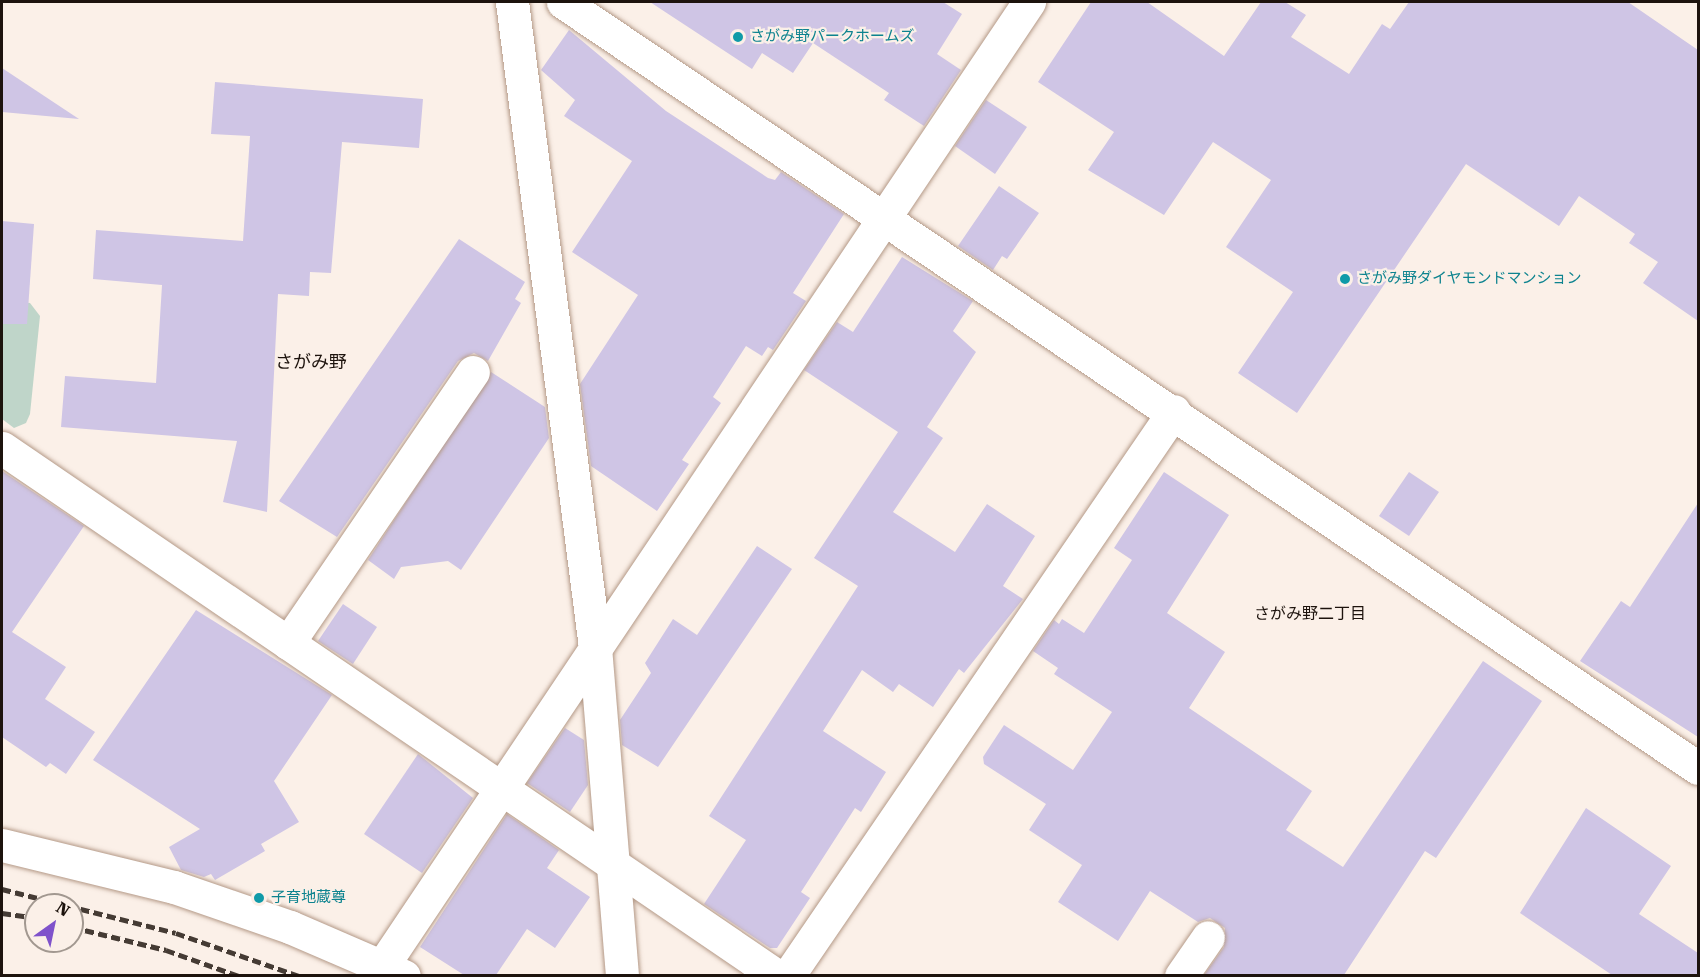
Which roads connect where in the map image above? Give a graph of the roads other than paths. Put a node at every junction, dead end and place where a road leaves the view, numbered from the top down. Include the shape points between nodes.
1 (512, 2) edge
2 (563, 2) edge
3 (1029, 2) edge
4 (884, 214) junction
5 (472, 372) dead end
6 (1174, 411) junction
7 (2, 448) edge
8 (288, 643) junction
9 (595, 647) junction
10 (1698, 768) edge
11 (502, 786) junction
12 (2, 845) edge
13 (613, 862) junction
14 (1208, 937) dead end
15 (393, 970) edge
16 (622, 975) edge
17 (777, 975) edge
18 (788, 975) edge
19 (1180, 975) edge

1 - 9 street
2 - 4 street
3 - 4 street
4 - 6 street
4 - 9 street
5 - 8 street
6 - 10 street
6 - 18 street
7 - 8 street
8 - 11 street
9 - 11 street
9 - 13 street
11 - 13 street
11 - 15 street
12 - 15 street via 174,887
13 - 16 street
13 - 17 street
14 - 19 street

